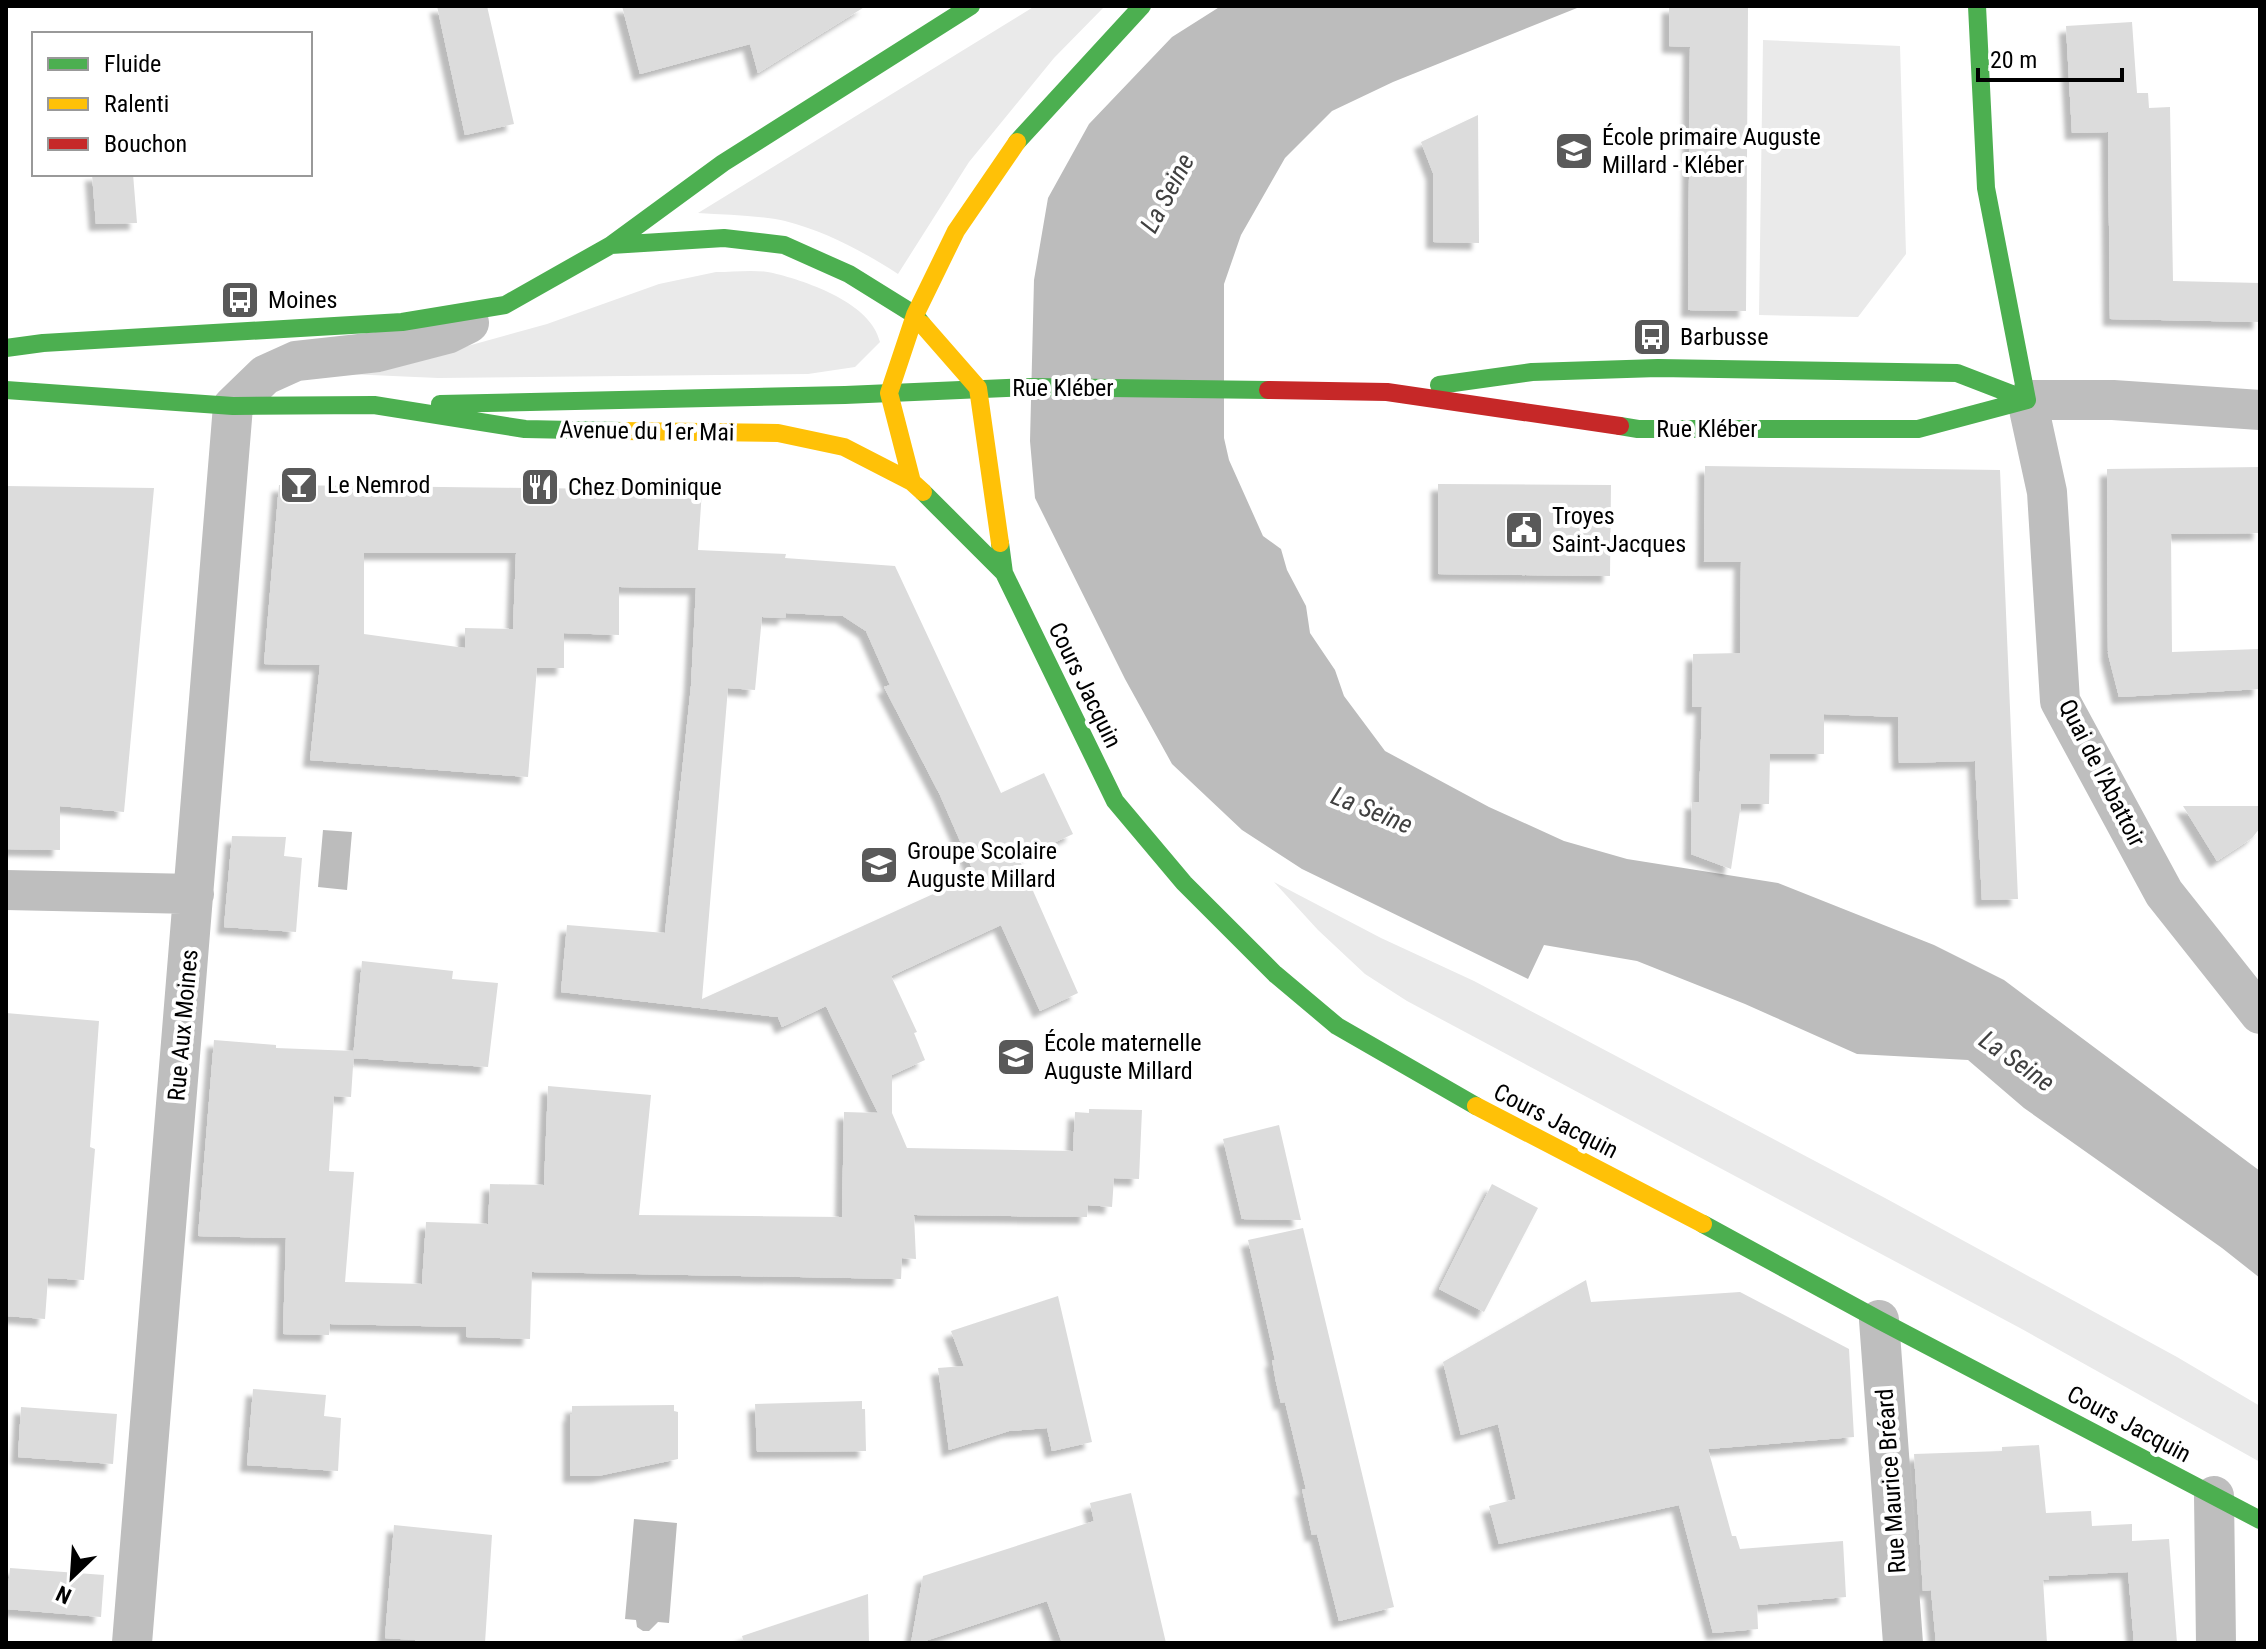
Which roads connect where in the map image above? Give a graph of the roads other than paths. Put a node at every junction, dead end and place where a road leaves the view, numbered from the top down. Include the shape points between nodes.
1 (971, 6) edge
2 (1142, 6) edge
3 (1977, 6) edge
4 (611, 245) junction
5 (505, 305) junction
6 (915, 315) junction
7 (6, 348) edge
8 (978, 388) junction
9 (6, 390) edge
10 (1387, 392) junction
11 (889, 393) junction
12 (2027, 400) junction
13 (374, 405) junction
14 (233, 406) junction
15 (2260, 410) edge
16 (912, 482) junction
17 (1004, 573) junction
18 (6, 890) edge
19 (194, 894) junction
20 (2260, 1014) edge
21 (1879, 1320) junction
22 (2214, 1496) junction
23 (2260, 1520) edge
24 (132, 1643) edge
25 (1903, 1643) edge
26 (2216, 1643) edge

1 - 4 main road via 723,163
2 - 6 main road via 1008,151 956,231
3 - 12 main road via 1986,188
4 - 5 main road
4 - 6 main road via 724,238 784,245 849,274
5 - 7 main road via 402,322
5 - 14 street via 433,338 378,352 296,361 265,375
6 - 8 main road
6 - 11 main road
8 - 10 main road, Rue Kléber
8 - 11 main road, Avenue du 1er Mai
8 - 17 main road, Cours Jacquin
9 - 14 main road, Avenue du 1er Mai
10 - 12 main road, Rue Kléber via 1638,429 1918,429
10 - 12 main road, Rue Kléber via 1532,372 1828,369 1957,373
11 - 13 main road, Avenue du 1er Mai
11 - 16 main road
12 - 15 street, Rue Kléber
12 - 20 street, Quai de l'Abattoir via 2047,492 2060,701 2164,893
13 - 14 main road, Avenue du 1er Mai
13 - 16 main road, Avenue du 1er Mai via 525,429 778,433 844,447
14 - 19 street, Rue Aux Moines
16 - 17 main road, Cours Jacquin
17 - 21 main road, Cours Jacquin via 1115,801 1184,883 1275,974 1337,1026 1437,1086
18 - 19 street
19 - 24 street, Rue Aux Moines
21 - 22 main road, Cours Jacquin
21 - 25 street, Rue Maurice Bréard
22 - 23 main road, Cours Jacquin
22 - 26 street

